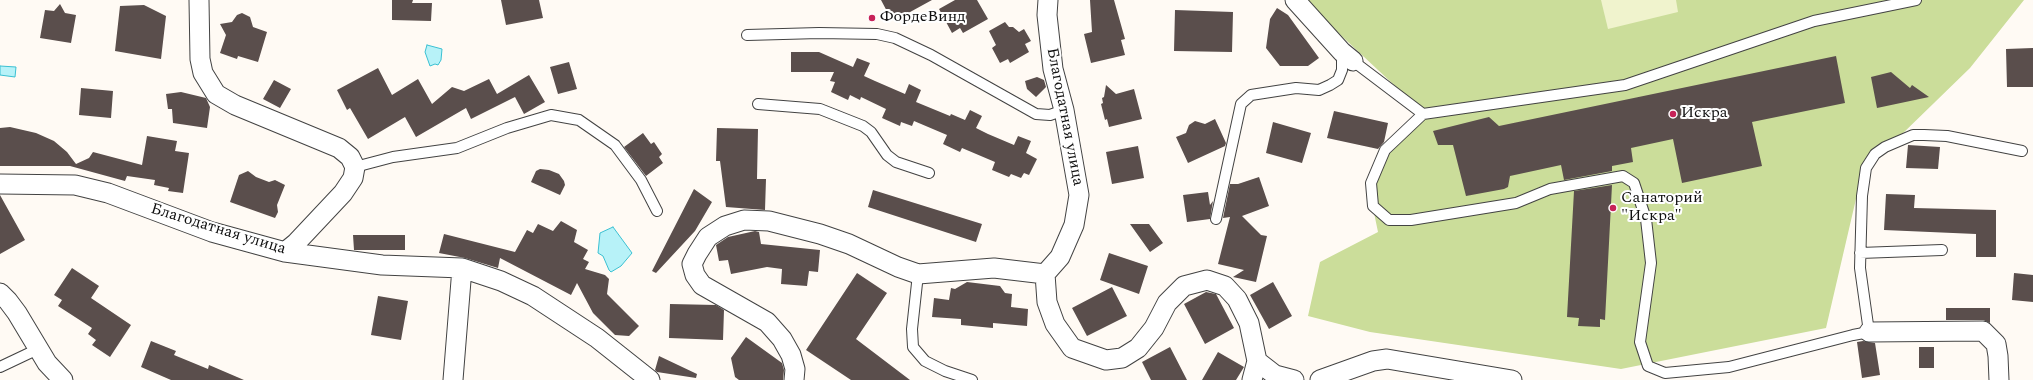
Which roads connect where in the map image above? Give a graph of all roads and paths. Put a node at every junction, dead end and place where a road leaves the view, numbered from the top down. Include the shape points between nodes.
1 (199, 0) edge
2 (1048, 0) edge
3 (1295, 0) edge
4 (1916, 0) edge
5 (748, 35) dead end
6 (1347, 57) junction
7 (758, 104) dead end
8 (1064, 110) junction
9 (1423, 114) junction
10 (2022, 151) dead end
11 (355, 167) junction
12 (929, 173) dead end
13 (0, 184) edge
14 (657, 211) dead end
15 (1216, 219) dead end
16 (1942, 250) dead end
17 (285, 252) junction
18 (1860, 253) junction
19 (462, 268) junction
20 (918, 274) junction
21 (1045, 274) junction
22 (0, 293) edge
23 (1869, 332) junction
24 (38, 349) junction
25 (1257, 361) junction
26 (0, 368) edge
27 (63, 380) edge
28 (453, 380) edge
29 (650, 380) edge
30 (794, 380) edge
31 (972, 380) edge
32 (1252, 380) edge
33 (1294, 380) edge
34 (1320, 380) edge
35 (1512, 380) edge
36 (1999, 380) edge

1 - 11 street via 200,59 203,73 216,94 235,105 339,148 350,157
2 - 8 street, Благодатная улица via 1047,15 1053,69
3 - 6 street
4 - 9 lane via 1814,21 1625,85
5 - 8 lane via 819,32 877,34 895,38 931,55 1036,114 1050,115
6 - 9 lane
6 - 15 lane via 1338,80 1319,90 1296,88 1251,95 1240,104
7 - 12 lane via 820,109 863,126 896,162
8 - 21 street, Благодатная улица via 1079,195 1074,225 1060,257
9 - 23 lane via 1385,150 1371,183 1373,206 1389,220 1411,220 1516,203 1550,190 1623,176 1634,183 1646,219 1651,263 1640,342 1648,366 1665,374 1729,366
10 - 18 lane via 1947,136 1924,135 1913,135 1885,147 1875,154 1866,168 1862,196
11 - 14 lane via 393,157 457,148 551,115 579,120 615,145 641,180
11 - 17 street via 353,178 343,193
13 - 17 street, Благодатная улица via 75,185 108,193 212,232
16 - 18 lane
17 - 19 street, Благодатная улица via 374,264
18 - 23 lane
19 - 28 street
19 - 29 street, Благодатная улица via 501,281 533,296 597,338
20 - 21 street via 994,268
20 - 30 street via 849,244 770,222 744,220 725,226 708,237 692,264 694,276 702,285 767,322 782,339 791,355 795,369
20 - 31 lane via 912,329 913,347 925,361
21 - 25 street via 1047,302 1055,324 1072,348 1090,356 1106,360 1122,358 1138,348 1154,328 1167,303 1184,286 1207,280 1226,286 1237,299 1249,324
22 - 24 street via 17,313
23 - 36 street via 1983,331 1996,344
24 - 26 lane
24 - 27 street via 47,364
25 - 32 street
25 - 33 street via 1275,374
34 - 35 street via 1373,361 1387,359

